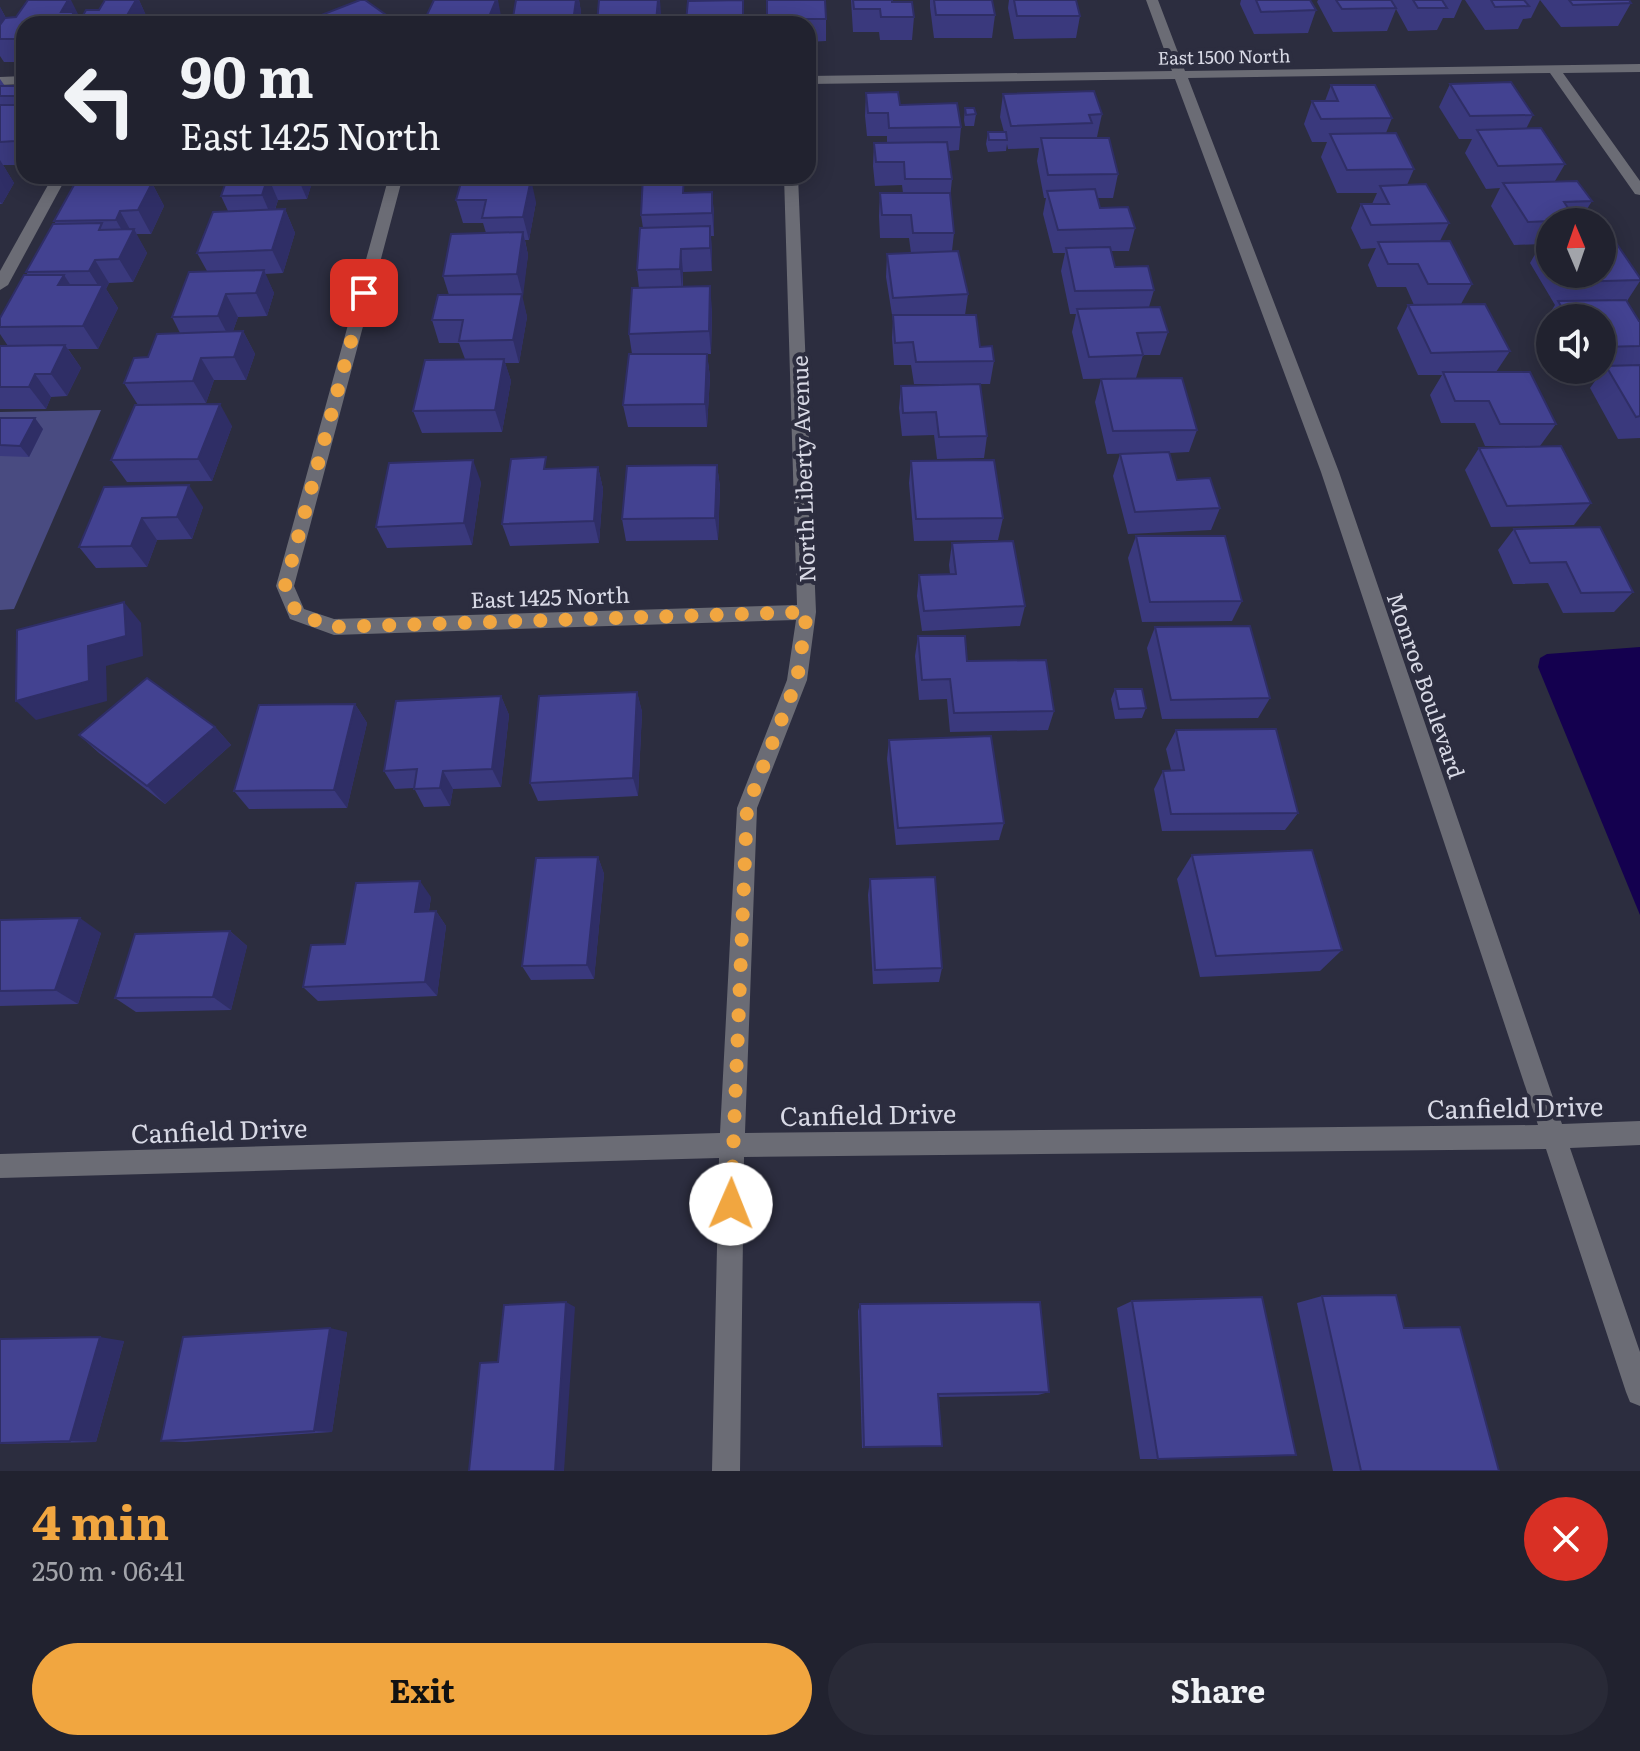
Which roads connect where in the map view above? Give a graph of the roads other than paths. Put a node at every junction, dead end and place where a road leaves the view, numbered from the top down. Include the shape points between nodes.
1 (1152, 0) edge
2 (1640, 68) edge
3 (1554, 69) junction
4 (1181, 75) junction
5 (816, 80) edge
6 (56, 184) edge
7 (394, 184) edge
8 (791, 184) edge
9 (1640, 191) edge
10 (0, 285) edge
11 (807, 612) junction
12 (1640, 1133) edge
13 (1554, 1137) junction
14 (732, 1145) junction
15 (0, 1166) edge
16 (1640, 1392) edge
17 (726, 1471) edge

1 - 4 street, Monroe Boulevard
2 - 3 street, East 1500 North
3 - 4 street, East 1500 North
3 - 9 street
4 - 5 street, East 1500 North
4 - 13 street, Monroe Boulevard via 1330,472
6 - 10 street
7 - 11 street, East 1425 North via 285,586 297,614 334,627
8 - 11 street, North Liberty Avenue
11 - 14 street, North Liberty Avenue via 797,680 747,808
12 - 13 street, Canfield Drive
13 - 14 street, Canfield Drive
13 - 16 street, Monroe Boulevard
14 - 15 street, Canfield Drive
14 - 17 street, North Liberty Avenue

